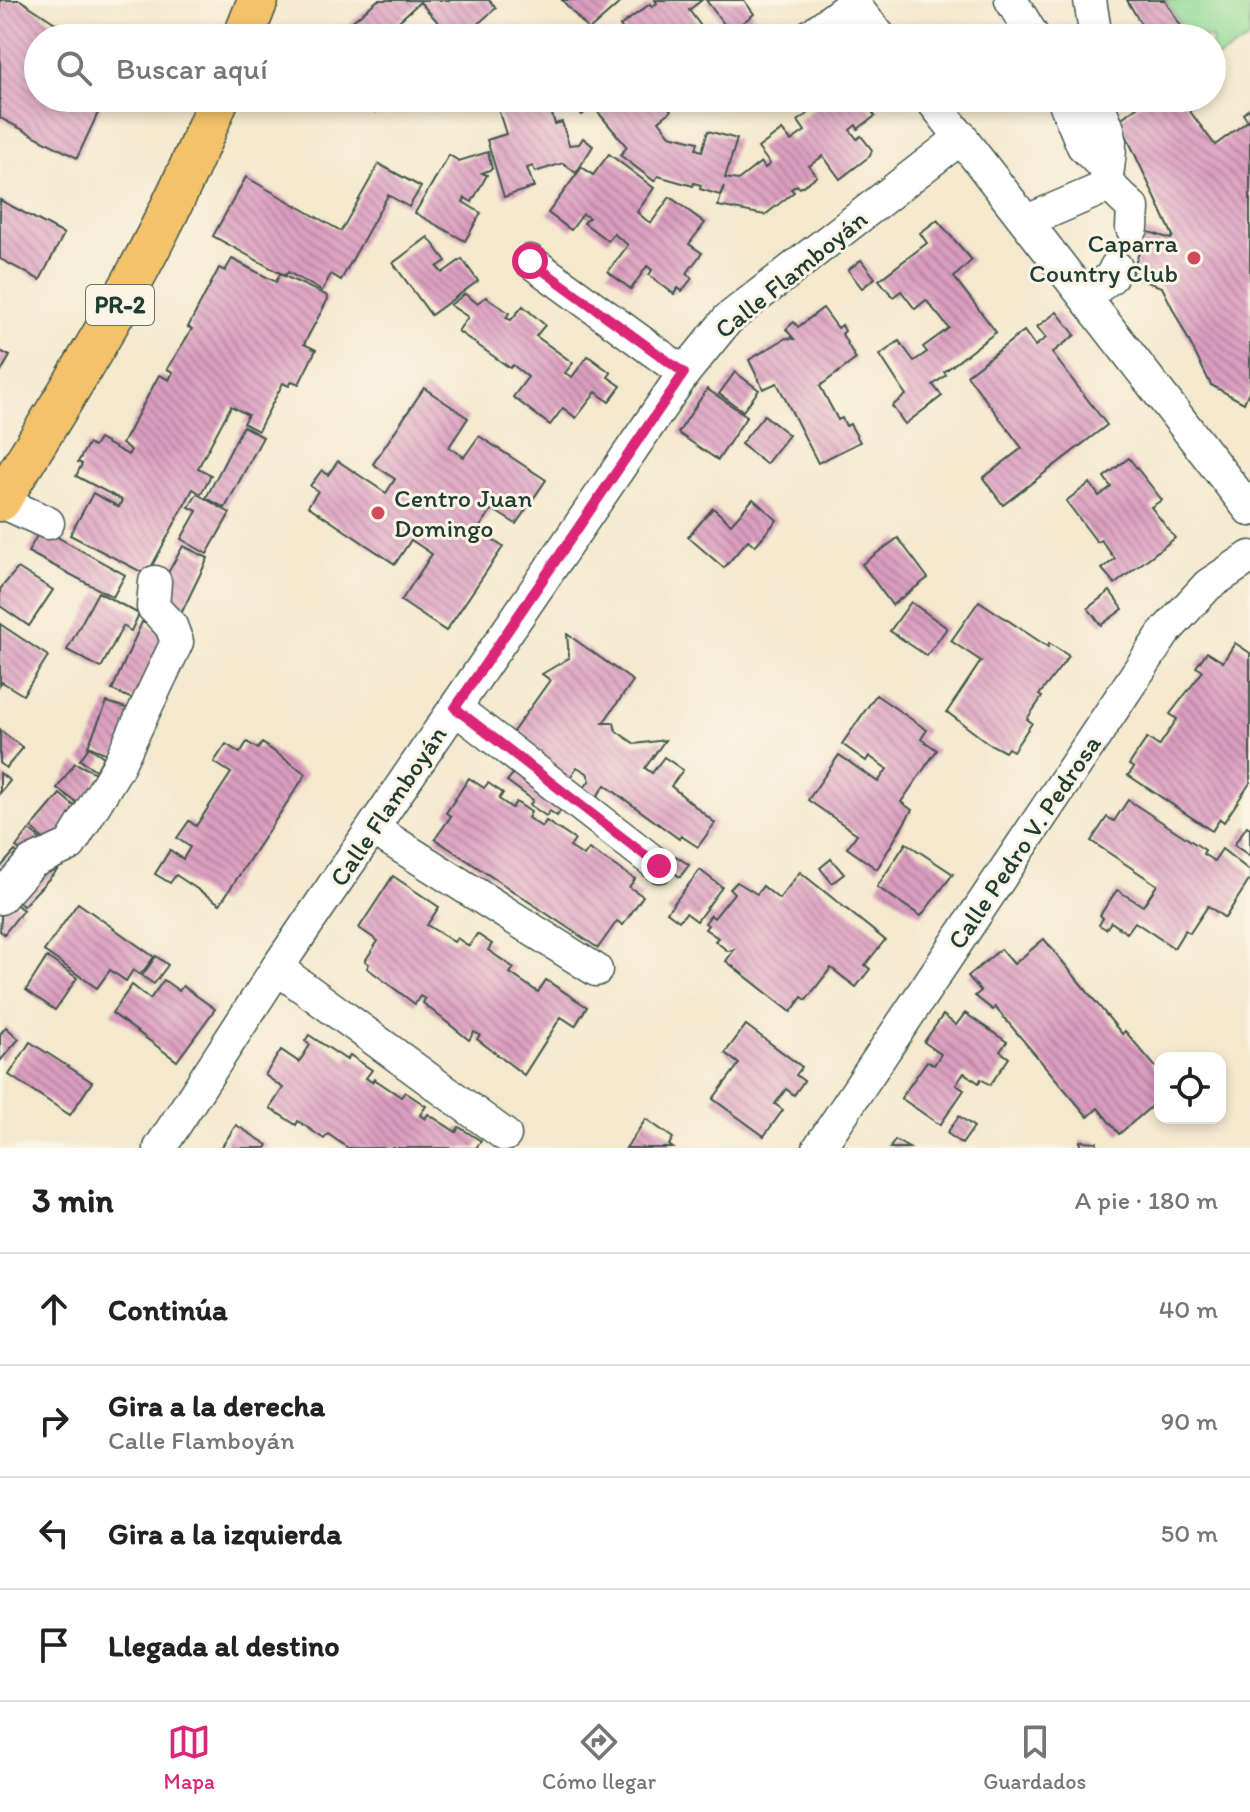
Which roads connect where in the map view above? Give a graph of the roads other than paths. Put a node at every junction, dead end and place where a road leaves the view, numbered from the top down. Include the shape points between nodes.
1 (258, 0) edge
2 (1011, 0) edge
3 (1090, 0) edge
4 (852, 2) edge
5 (249, 24) edge
6 (824, 24) edge
7 (870, 24) edge
8 (1026, 24) edge
9 (1094, 24) edge
10 (213, 112) edge
11 (941, 112) edge
12 (1069, 112) edge
13 (1100, 112) edge
14 (962, 137) junction
15 (1107, 177) junction
16 (1027, 221) junction
17 (1132, 228) dead end
18 (530, 261) dead end
19 (1116, 267) dead end
20 (1085, 297) junction
21 (684, 373) junction
22 (0, 501) edge
23 (1250, 510) edge
24 (48, 523) dead end
25 (1250, 557) edge
26 (155, 582) dead end
27 (455, 708) junction
28 (373, 829) junction
29 (659, 866) dead end
30 (0, 898) edge
31 (277, 968) junction
32 (596, 970) dead end
33 (505, 1135) dead end
34 (160, 1148) edge
35 (819, 1148) edge

1 - 5 main road
2 - 8 street
3 - 9 street
4 - 6 street
4 - 7 street
10 - 22 main road, PR-2 via 157,241
11 - 14 street
12 - 15 street via 1083,146
13 - 15 street via 1110,139
14 - 16 street
14 - 21 street, Calle Flamboyán via 728,319
15 - 16 street
15 - 17 street via 1133,208
16 - 20 street
18 - 21 street
19 - 20 street
20 - 23 street
21 - 27 street, Calle Flamboyán
22 - 24 street
25 - 35 street, Calle Pedro V. Pedrosa via 1208,585 1164,633
26 - 30 street via 153,607 171,626 177,642 158,689 70,845 32,862
27 - 28 street, Calle Flamboyán
27 - 29 street
28 - 31 street, Calle Flamboyán
28 - 32 street
31 - 33 street
31 - 34 street, Calle Flamboyán

